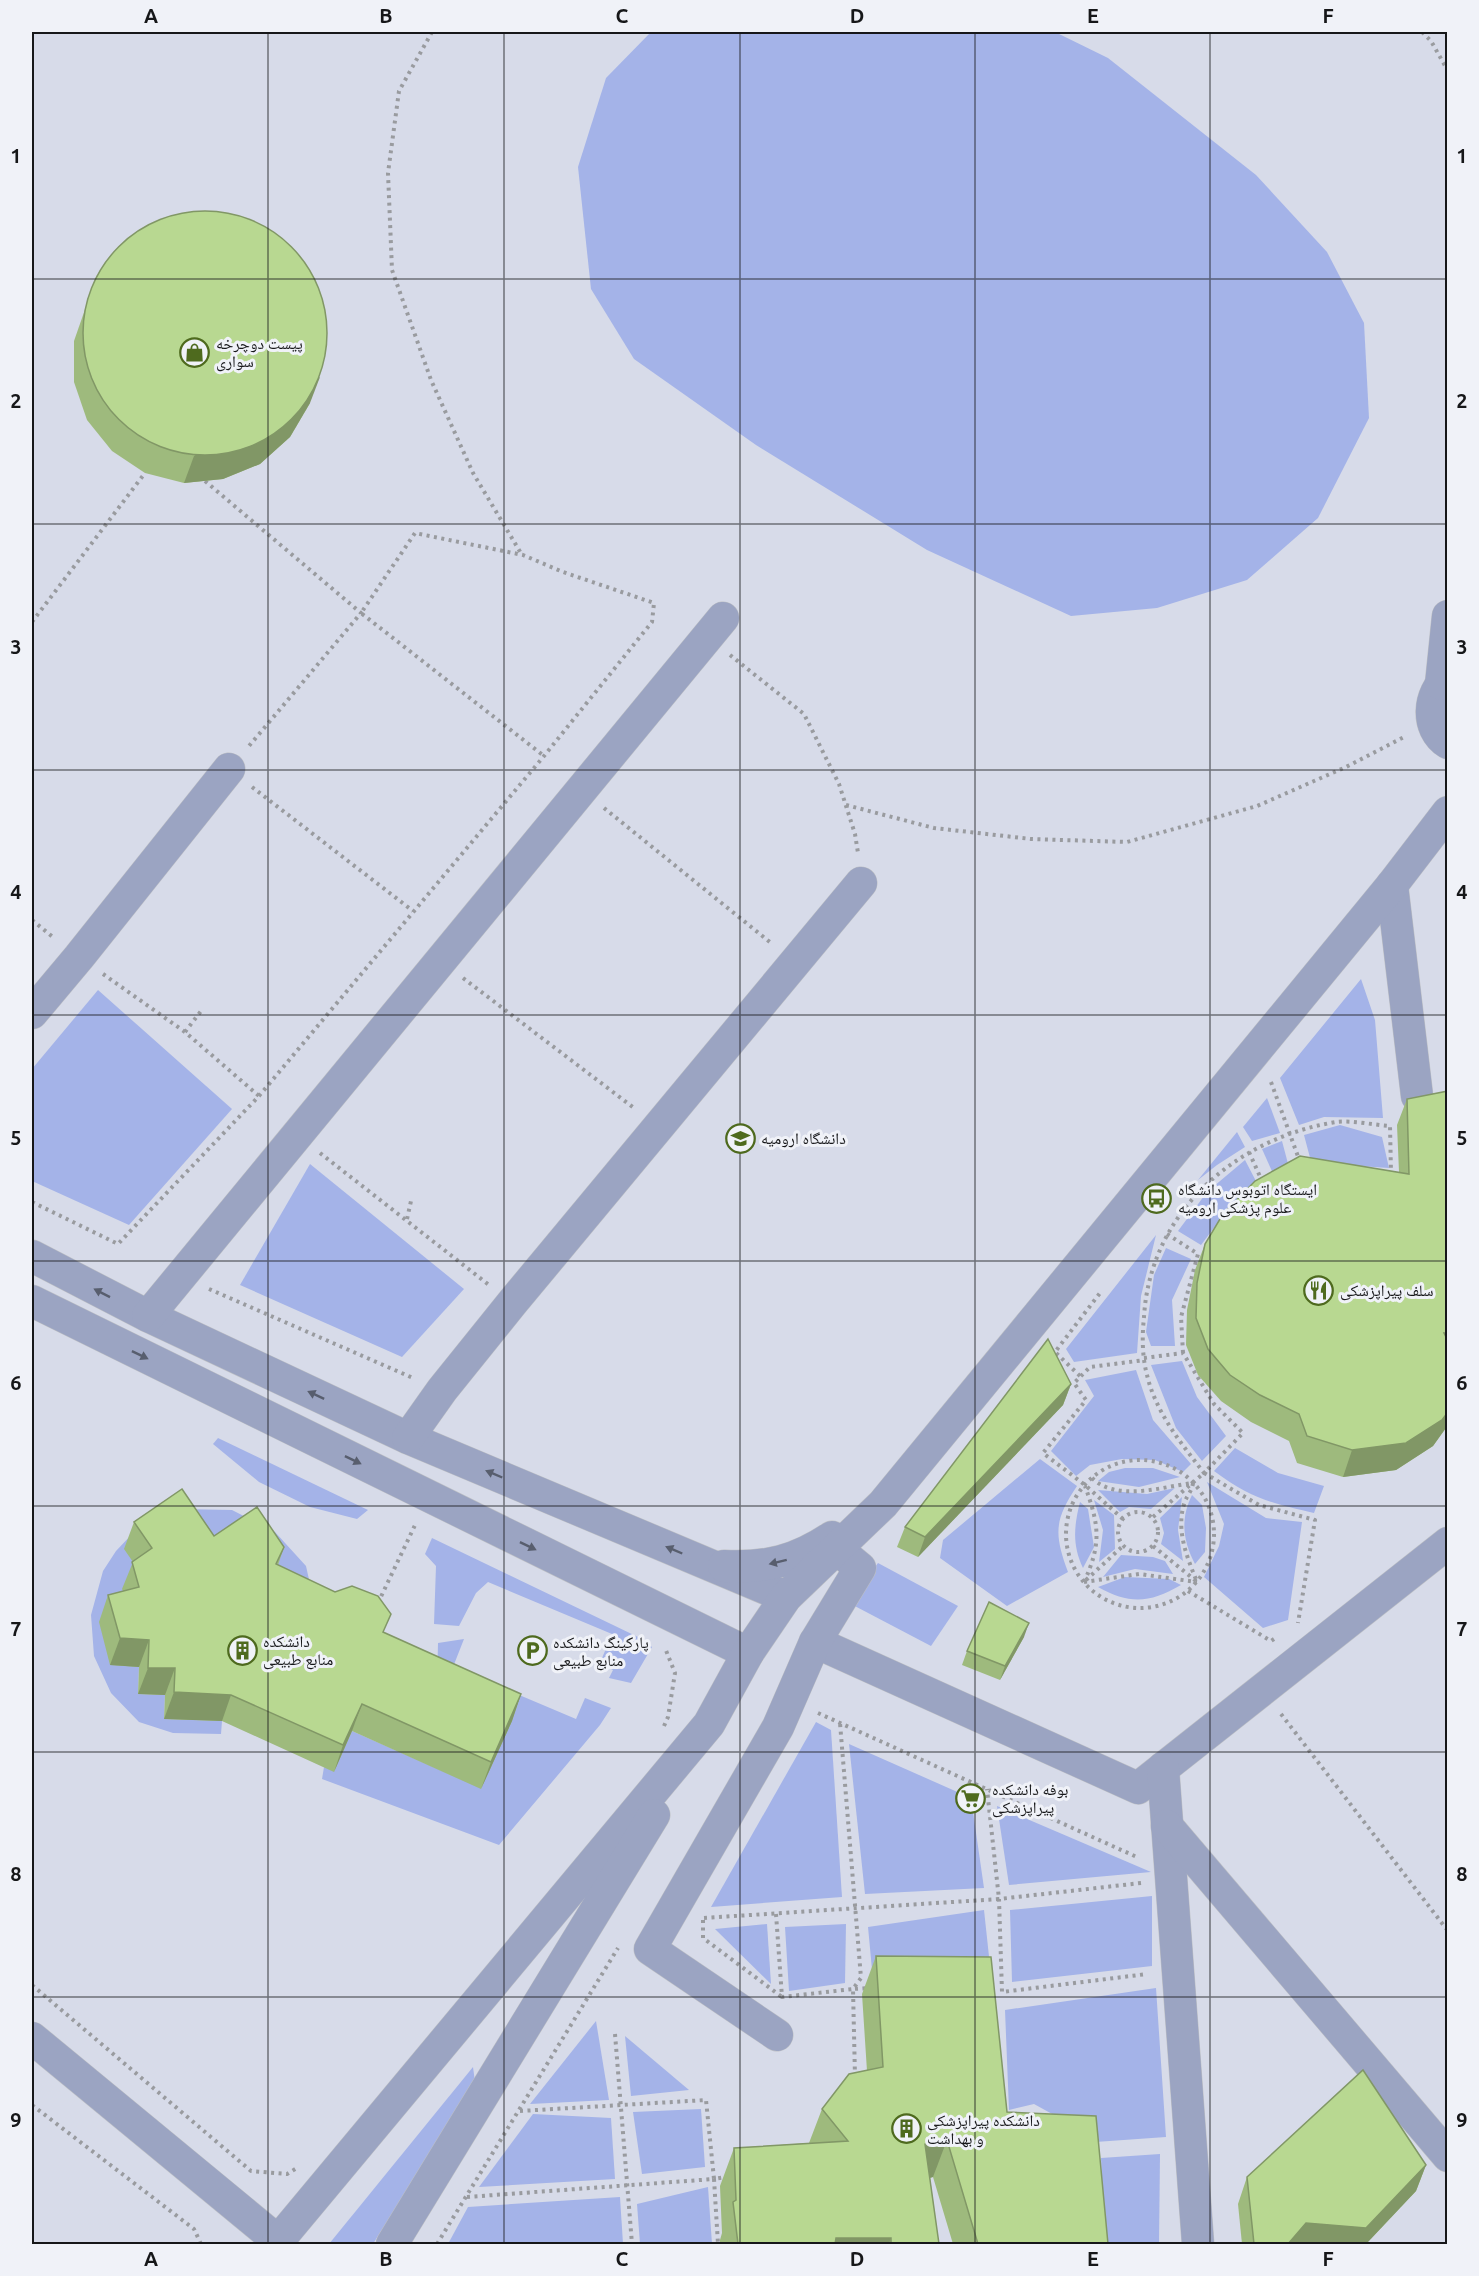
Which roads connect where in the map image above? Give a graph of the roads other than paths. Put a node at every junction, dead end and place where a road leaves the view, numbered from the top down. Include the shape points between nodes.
1 (1448, 616) edge
2 (723, 618) dead end
3 (1444, 681) edge
4 (1440, 733) edge
5 (229, 770) road end
6 (1448, 812) edge
7 (861, 883) road end
8 (1392, 885) junction
9 (32, 1012) edge
10 (1417, 1096) edge
11 (32, 1256) edge
12 (32, 1301) edge
13 (148, 1316) junction
14 (408, 1438) junction
15 (883, 1504) junction
16 (1448, 1543) edge
17 (837, 1549) junction
18 (710, 1565) junction
19 (786, 1597) junction
20 (672, 1632) junction
21 (815, 1642) junction
22 (748, 1653) junction
23 (709, 1724) junction
24 (1163, 1768) junction
25 (1167, 1826) junction
26 (777, 2035) dead end
27 (32, 2038) edge
28 (1448, 2156) edge
29 (277, 2243) edge
30 (392, 2244) edge
31 (1198, 2244) edge

1 - 3 street
2 - 13 street
3 - 4 street via 1432,702
5 - 9 street
6 - 8 street
7 - 14 street via 512,1303
8 - 10 street
8 - 15 street
13 -> 11 street
12 -> 20 street
14 -> 13 street
18 -> 14 street
15 - 17 street
15 -> 18 street via 815,1549 780,1563 751,1567
16 - 24 street
17 - 19 street
17 - 21 street via 860,1568
18 - 19 street
19 - 22 street
20 - 22 street
20 - 23 street via 700,1636 714,1658 716,1684
21 - 24 street via 1138,1788
21 - 26 street via 778,1727 650,1949
22 - 23 street
23 - 29 street
23 - 30 street
24 - 25 street
25 - 28 street
25 - 31 street
27 - 29 street

